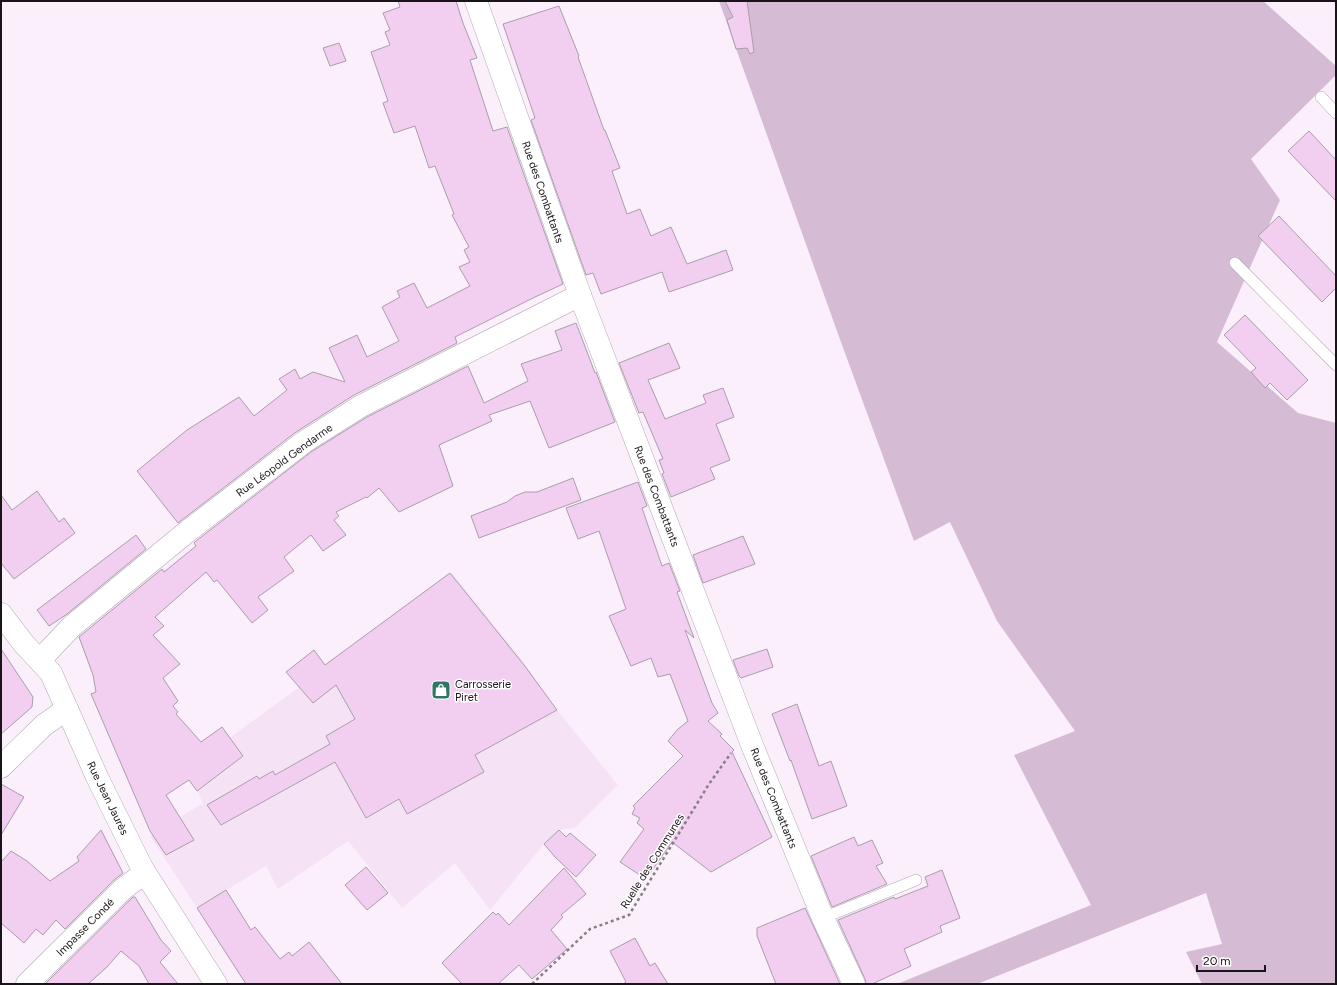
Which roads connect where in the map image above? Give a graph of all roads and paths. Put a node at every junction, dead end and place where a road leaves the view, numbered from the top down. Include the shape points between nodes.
1 (476, 1) edge
2 (1321, 96) dead end
3 (1336, 113) edge
4 (1235, 263) dead end
5 (580, 296) junction
6 (1336, 365) edge
7 (1, 614) edge
8 (40, 660) junction
9 (67, 709) junction
10 (752, 745) junction
11 (1, 767) edge
12 (146, 875) junction
13 (916, 880) dead end
14 (823, 918) junction
15 (27, 984) edge
16 (216, 984) edge
17 (532, 984) edge
18 (854, 984) edge

1 - 5 street, Rue des Combattants
2 - 3 lane
4 - 6 lane
5 - 8 street, Rue Léopold Gendarme via 361,406 304,442 188,531 72,626
5 - 10 street, Rue des Combattants
7 - 8 street, Rue Jean Jaurès
8 - 9 street, Rue Jean Jaurès via 51,673
9 - 11 street via 44,725
9 - 12 street, Rue Jean Jaurès via 97,777
10 - 14 street, Rue des Combattants
10 - 17 path, Ruelle des Communes via 730,754 629,915 590,930
12 - 15 street, Impasse Condé via 123,889
12 - 16 street, Rue Jean Jaurès
13 - 14 lane
14 - 18 street, Rue des Combattants

